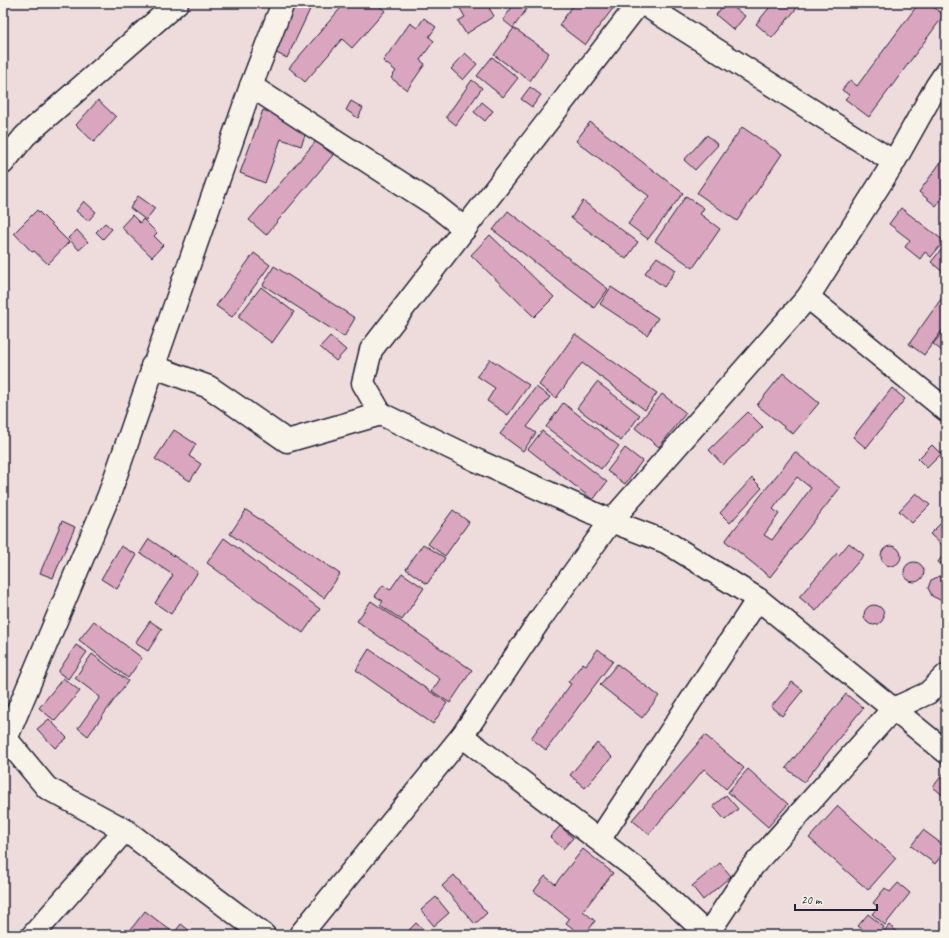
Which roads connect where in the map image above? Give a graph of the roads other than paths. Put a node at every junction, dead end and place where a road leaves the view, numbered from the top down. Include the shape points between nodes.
1 (177, 3) edge
2 (283, 3) edge
3 (639, 3) edge
4 (642, 3) edge
5 (943, 85) edge
6 (251, 86) junction
7 (894, 162) junction
8 (3, 163) edge
9 (465, 229) junction
10 (808, 297) junction
11 (152, 366) junction
12 (946, 410) edge
13 (381, 414) junction
14 (611, 521) junction
15 (758, 599) junction
16 (946, 675) edge
17 (893, 709) junction
18 (462, 736) junction
19 (5, 737) edge
20 (946, 752) edge
21 (124, 830) junction
22 (599, 840) junction
23 (33, 935) edge
24 (264, 935) edge
25 (300, 935) edge
26 (707, 935) edge

1 - 8 street via 24,136
2 - 6 street
3 - 9 street
4 - 7 street
5 - 7 street
6 - 9 street via 436,205
6 - 11 street
7 - 10 street
9 - 13 street via 371,350 363,383
10 - 12 street
10 - 14 street
11 - 13 street via 209,387 287,441
11 - 19 street via 109,495
13 - 14 street
14 - 15 street via 666,542
14 - 18 street via 541,618
15 - 17 street
15 - 22 street
16 - 17 street via 928,693
17 - 20 street
17 - 26 street via 752,867
18 - 22 street
18 - 25 street
19 - 21 street via 47,788
21 - 23 street
21 - 24 street
22 - 26 street via 639,870

